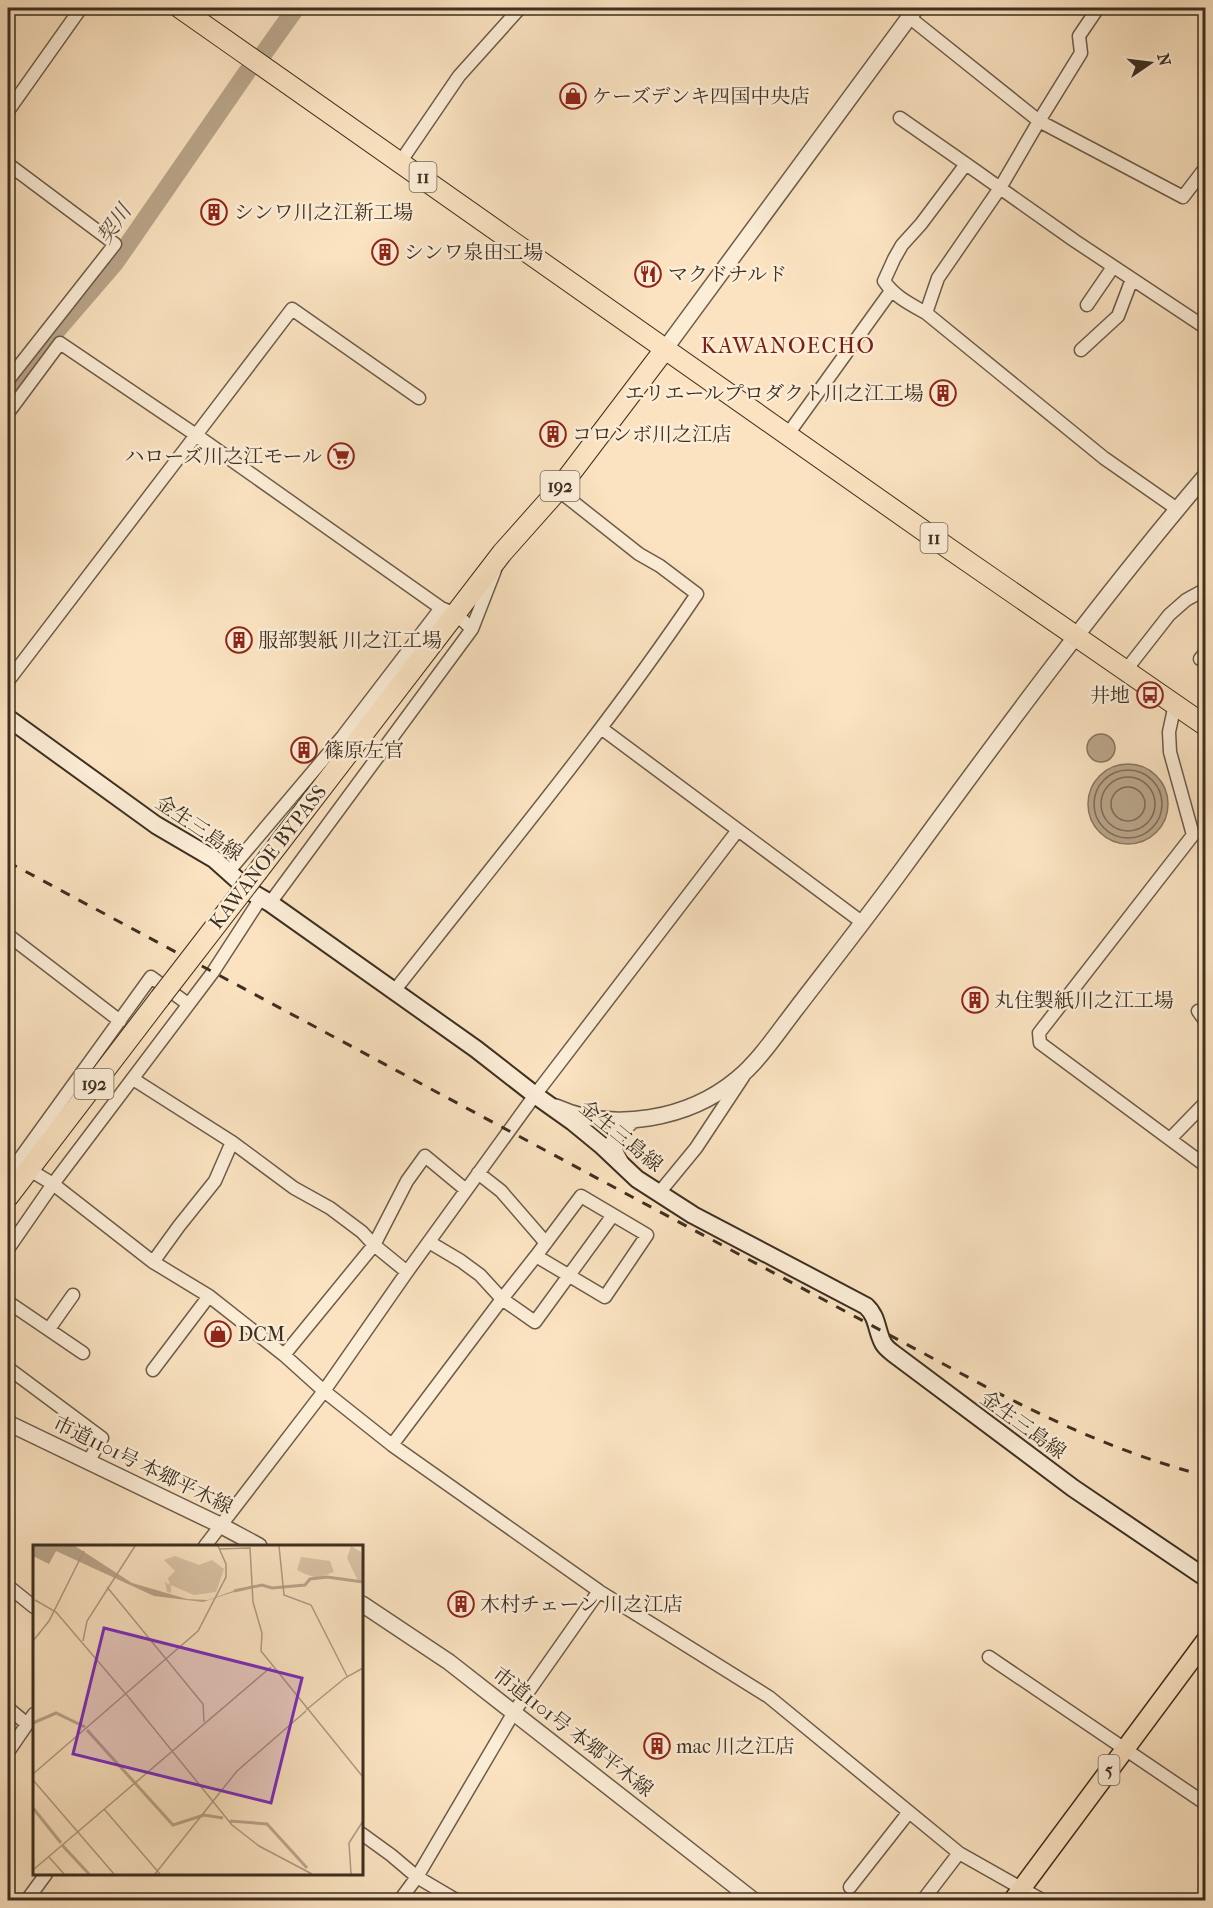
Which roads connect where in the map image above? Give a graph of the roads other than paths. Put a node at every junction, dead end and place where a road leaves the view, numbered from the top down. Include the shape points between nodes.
1 (81, 8) edge
2 (180, 8) edge
3 (520, 8) edge
4 (1098, 8) edge
5 (912, 12) edge
6 (8, 111) edge
7 (900, 118) dead end
8 (1039, 121) junction
9 (401, 162) junction
10 (966, 164) junction
11 (8, 165) edge
12 (1206, 167) edge
13 (1000, 188) junction
14 (1113, 267) junction
15 (1132, 279) junction
16 (891, 291) junction
17 (1087, 305) dead end
18 (926, 313) junction
19 (1206, 328) edge
20 (665, 349) junction
21 (1082, 350) dead end
22 (8, 380) edge
23 (419, 398) dead end
24 (8, 413) edge
25 (788, 434) junction
26 (196, 435) junction
27 (1206, 475) edge
28 (558, 490) junction
29 (1177, 509) junction
30 (502, 553) junction
31 (1206, 589) edge
32 (449, 611) junction
33 (472, 629) junction
34 (1076, 636) junction
35 (1125, 670) junction
36 (8, 681) edge
37 (1175, 704) junction
38 (8, 718) edge
39 (1206, 726) edge
40 (601, 728) junction
41 (738, 830) junction
42 (230, 871) junction
43 (266, 900) junction
44 (863, 923) junction
45 (8, 935) edge
46 (395, 990) junction
47 (188, 1004) junction
48 (1198, 1011) dead end
49 (120, 1021) junction
50 (1206, 1022) edge
51 (752, 1064) junction
52 (133, 1079) junction
53 (538, 1098) junction
54 (1206, 1102) edge
55 (610, 1119) junction
56 (632, 1121) junction
57 (1170, 1139) junction
58 (232, 1142) junction
59 (601, 1145) junction
60 (17, 1164) edge
61 (624, 1167) junction
62 (1206, 1167) edge
63 (478, 1173) junction
64 (8, 1179) edge
65 (53, 1184) junction
66 (466, 1190) junction
67 (659, 1193) junction
68 (8, 1197) edge
69 (613, 1215) junction
70 (429, 1242) junction
71 (546, 1243) junction
72 (374, 1245) junction
73 (8, 1248) edge
74 (536, 1256) junction
75 (153, 1262) junction
76 (407, 1272) junction
77 (570, 1275) junction
78 (73, 1295) dead end
79 (209, 1296) junction
80 (502, 1299) junction
81 (8, 1302) edge
82 (49, 1329) junction
83 (82, 1353) dead end
84 (284, 1355) junction
85 (8, 1368) edge
86 (153, 1370) dead end
87 (324, 1391) junction
88 (8, 1423) edge
89 (392, 1445) junction
90 (88, 1462) junction
91 (220, 1525) junction
92 (206, 1545) edge
93 (257, 1545) edge
94 (1206, 1578) edge
95 (8, 1586) edge
96 (598, 1591) junction
97 (363, 1605) edge
98 (33, 1606) edge
99 (1206, 1640) edge
100 (989, 1657) dead end
101 (8, 1708) edge
102 (514, 1712) junction
103 (31, 1719) edge
104 (1125, 1748) junction
105 (8, 1752) edge
106 (1206, 1804) edge
107 (909, 1812) junction
108 (363, 1835) edge
109 (959, 1854) junction
110 (45, 1875) edge
111 (417, 1877) junction
112 (850, 1887) dead end
113 (1018, 1894) edge
114 (27, 1900) edge
115 (400, 1900) edge
116 (456, 1900) edge
117 (753, 1900) edge
118 (923, 1900) edge
119 (1042, 1900) edge

1 - 6 street
2 - 9 highway, 11
3 - 9 street via 459,76
4 - 8 street via 1079,36 1081,53
5 - 8 street
5 - 20 street
7 - 10 street
8 - 12 street via 1183,197
8 - 13 street
9 - 20 highway, 11
10 - 13 street
10 - 16 street via 894,259 884,281
11 - 22 street via 115,244
13 - 14 street
13 - 18 street via 938,278
14 - 15 street
14 - 17 street
15 - 19 street
15 - 21 street via 1118,316
16 - 18 street
16 - 25 street
18 - 29 street via 1104,458
20 - 25 highway, 11
20 - 28 highway, KAWANOE BYPASS / 192
23 - 26 street via 292,309
24 - 26 street via 60,343
25 - 34 highway, 11
26 - 32 street
26 - 36 street
27 - 29 street
28 - 30 highway, KAWANOE BYPASS / 192
28 - 40 street via 697,594
29 - 34 street
30 - 32 highway, KAWANOE BYPASS / 192
30 - 33 street
31 - 35 street via 1169,615
32 - 33 street
32 - 42 street
32 - 60 highway, KAWANOE BYPASS / 192, bridge via 160,998
33 - 43 street
34 - 35 highway, 11
34 - 44 street
35 - 37 highway, 11
37 - 39 highway, 11
37 - 57 street via 1169,732 1170,752 1192,835 1039,1033 1040,1043
38 - 42 main road, 金生三島線 via 156,825
40 - 41 street
40 - 46 street
41 - 44 street
41 - 53 street
42 - 43 main road, 金生三島線 via 251,892
43 - 46 main road, 金生三島線
43 - 47 street
44 - 51 street
45 - 49 street
46 - 53 main road, 金生三島線
47 - 49 street via 151,977
47 - 52 street
48 - 50 street
49 - 60 street
51 - 56 street via 738,1079 684,1109
51 - 67 street via 696,1148
52 - 58 street
52 - 65 street
53 - 55 street via 569,1112
53 - 59 main road, 金生三島線
53 - 63 street
54 - 57 street
55 - 56 street
55 - 59 street via 599,1133
56 - 61 street via 613,1142
57 - 62 street
58 - 72 street via 294,1188 330,1208
58 - 75 street via 215,1181
59 - 61 main road, 金生三島線
60 - 64 street
60 - 65 street
60 - 68 highway, KAWANOE BYPASS / 192
61 - 67 main road, 金生三島線
63 - 66 street
63 - 71 street via 501,1191
65 - 73 street
65 - 75 street
66 - 70 street
66 - 72 street via 425,1156
67 - 94 main road, 金生三島線 via 693,1215 866,1306 876,1319 884,1345 894,1354 1073,1488
69 - 71 street via 581,1196
69 - 77 street
69 - 77 street via 647,1235 605,1297
70 - 76 street
70 - 80 street via 480,1275
71 - 74 street
72 - 76 street
72 - 84 street
74 - 77 street
74 - 80 street
75 - 79 street
76 - 87 street
77 - 80 street via 535,1322
78 - 82 street
79 - 84 street
79 - 86 street
80 - 89 street
81 - 82 street
82 - 83 street
84 - 87 street
85 - 90 street via 102,1438
87 - 89 street
87 - 91 street
88 - 90 street, 市道1101号 本郷平木線
89 - 96 street
90 - 91 street, 市道1101号 本郷平木線
91 - 92 street
91 - 93 street, 市道1101号 本郷平木線
95 - 98 street
96 - 102 street
96 - 107 street via 769,1697
97 - 102 street, 市道1101号 本郷平木線 via 449,1662
99 - 104 main road, 5
100 - 104 street
101 - 103 street
102 - 111 street
102 - 117 street, 市道1101号 本郷平木線
103 - 105 street
104 - 106 street
104 - 113 main road, 5
107 - 109 street
107 - 112 street
108 - 111 street
109 - 113 street
109 - 118 street
110 - 114 street
111 - 115 street
111 - 116 street
113 - 119 street

